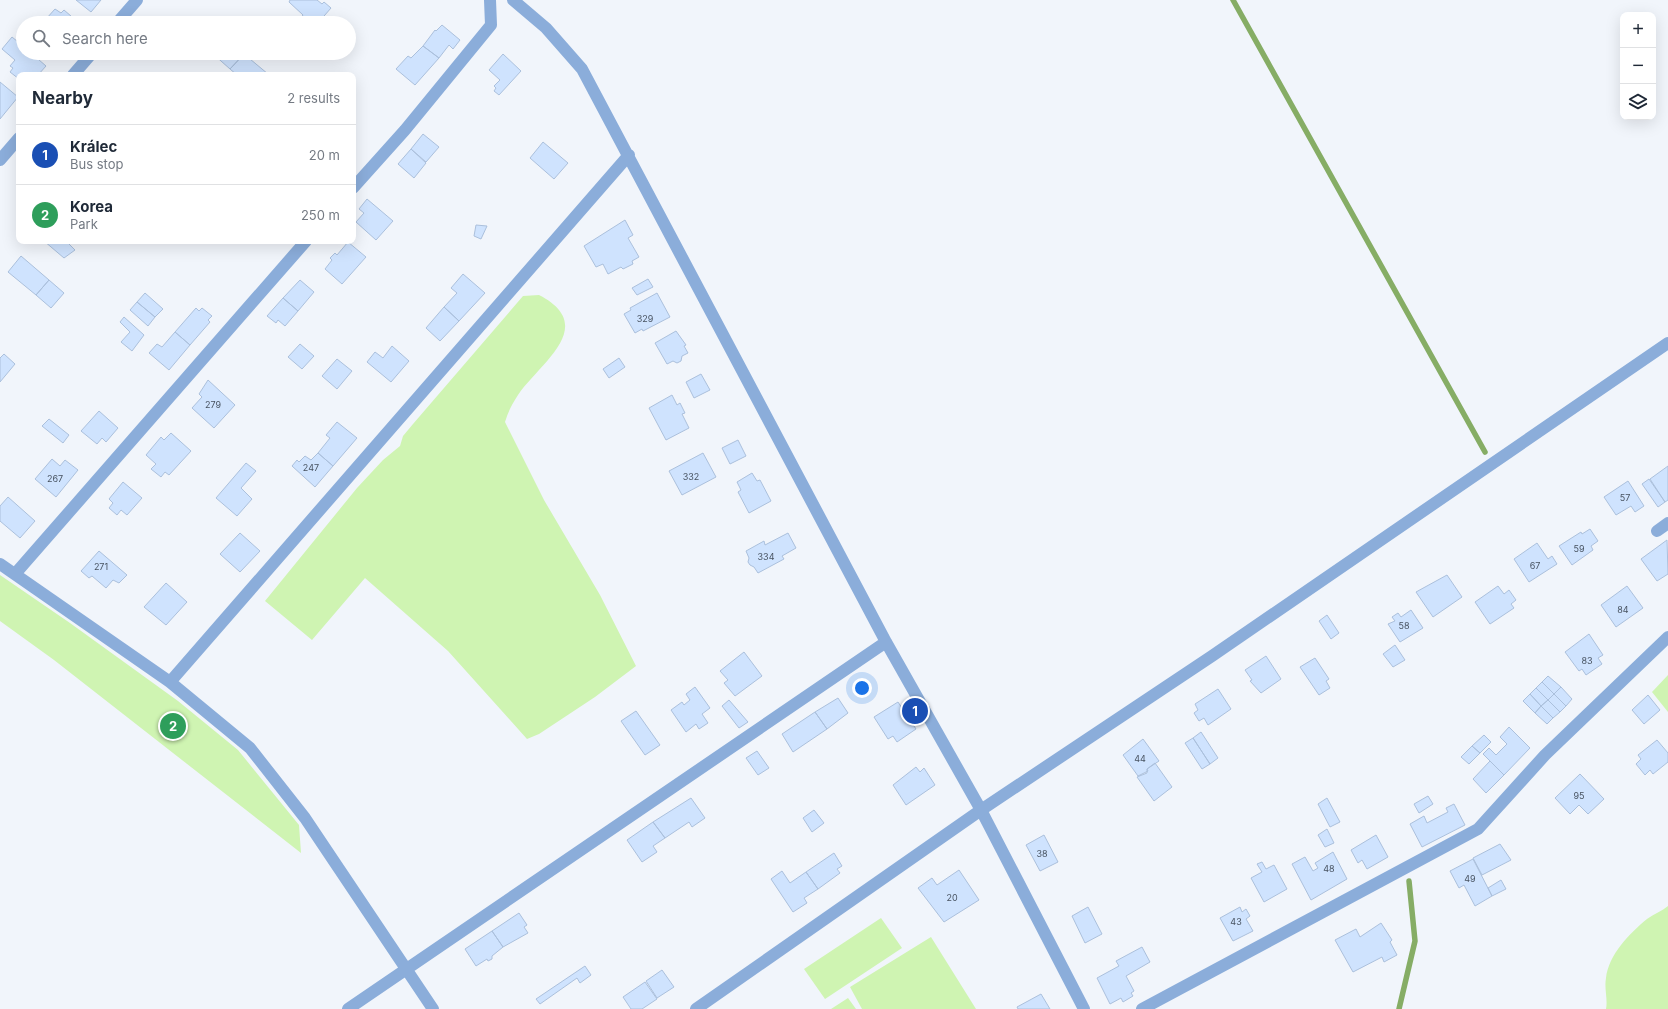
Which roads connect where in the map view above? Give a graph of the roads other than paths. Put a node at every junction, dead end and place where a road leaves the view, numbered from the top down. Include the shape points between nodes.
1 (137, 0) edge
2 (490, 0) edge
3 (513, 0) edge
4 (123, 16) edge
5 (86, 60) edge
6 (76, 72) edge
7 (16, 141) edge
8 (629, 155) junction
9 (0, 160) edge
10 (356, 185) edge
11 (303, 244) edge
12 (1668, 344) edge
13 (1668, 523) edge
14 (1657, 530) dead end
15 (0, 564) edge
16 (15, 574) junction
17 (1668, 637) edge
18 (886, 642) junction
19 (170, 682) junction
20 (980, 810) junction
21 (406, 969) junction
22 (348, 1009) edge
23 (433, 1009) edge
24 (696, 1009) edge
25 (1084, 1009) edge
26 (1142, 1009) edge

1 - 4 street
2 - 10 street via 491,25 405,130
3 - 8 street via 546,28 582,69
5 - 6 street
7 - 9 street
8 - 18 street
8 - 19 street
11 - 16 street
12 - 20 street via 1206,660
13 - 14 street
15 - 16 street
16 - 19 street
17 - 26 street via 1545,755 1478,829
18 - 20 street
18 - 21 street
19 - 21 street via 250,748 305,818
20 - 24 street
20 - 25 street
21 - 22 street
21 - 23 street

